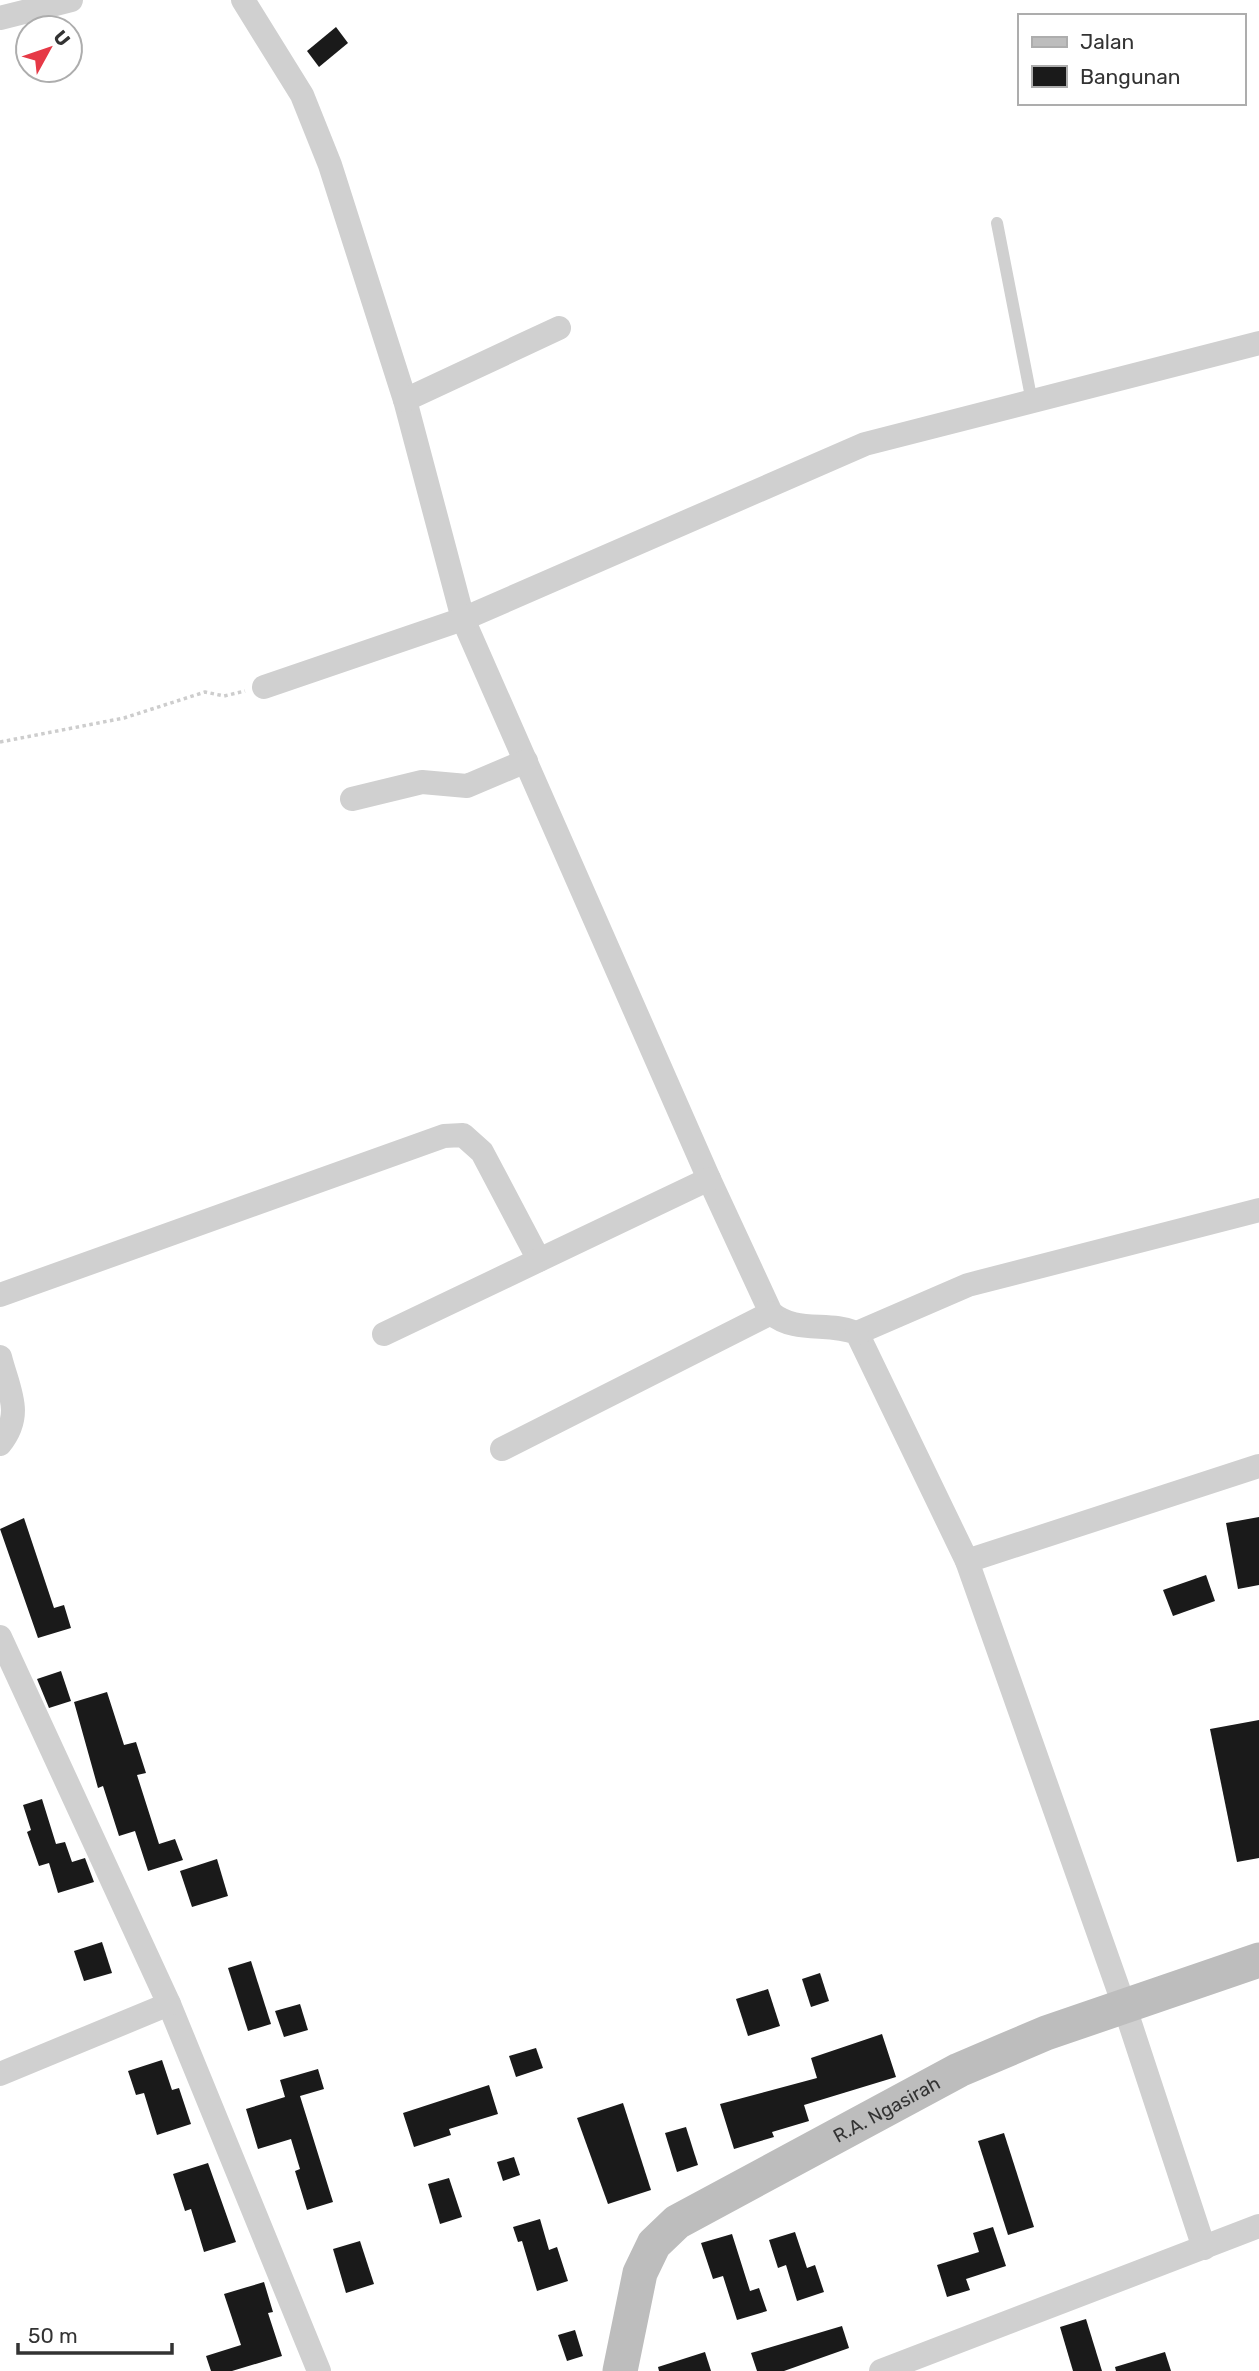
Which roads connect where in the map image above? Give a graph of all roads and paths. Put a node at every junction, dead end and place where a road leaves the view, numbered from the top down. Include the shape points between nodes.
1 (71, 0) edge
2 (249, 3) edge
3 (0, 18) edge
4 (997, 223) dead end
5 (559, 328) dead end
6 (1259, 343) edge
7 (405, 401) junction
8 (1032, 402) junction
9 (463, 619) junction
10 (264, 687) joint
11 (0, 742) edge
12 (526, 761) junction
13 (352, 799) dead end
14 (709, 1179) junction
15 (1259, 1210) edge
16 (539, 1260) junction
17 (0, 1295) edge
18 (771, 1313) junction
19 (857, 1333) junction
20 (384, 1334) dead end
21 (0, 1357) edge
22 (0, 1444) edge
23 (502, 1449) dead end
24 (1259, 1466) edge
25 (967, 1561) junction
26 (0, 1637) edge
27 (1259, 1960) edge
28 (169, 2004) junction
29 (1125, 2008) junction
30 (0, 2074) edge
31 (1259, 2227) edge
32 (1204, 2248) junction
33 (319, 2371) edge
34 (620, 2371) edge
35 (881, 2371) edge

1 - 3 street
2 - 7 street via 302,95 330,165
4 - 8 lane
5 - 7 street
6 - 8 street
7 - 9 street
8 - 9 street via 865,444
9 - 10 street
9 - 12 street
10 - 11 path via 224,696 205,692 124,718
12 - 13 street via 467,786 422,782
12 - 14 street
14 - 16 street
14 - 18 street
15 - 19 street via 968,1285
16 - 17 street via 482,1152 463,1135 444,1136
16 - 20 street
18 - 19 street via 786,1324 839,1325
18 - 23 street
19 - 25 street
21 - 22 street via 15,1416
24 - 25 street
25 - 29 street
26 - 28 street
27 - 29 street, R.A. Ngasirah
28 - 30 street
28 - 33 street
29 - 32 street
29 - 34 street, R.A. Ngasirah via 1046,2033 959,2070 677,2222 654,2244 640,2273
31 - 32 street
32 - 35 street

